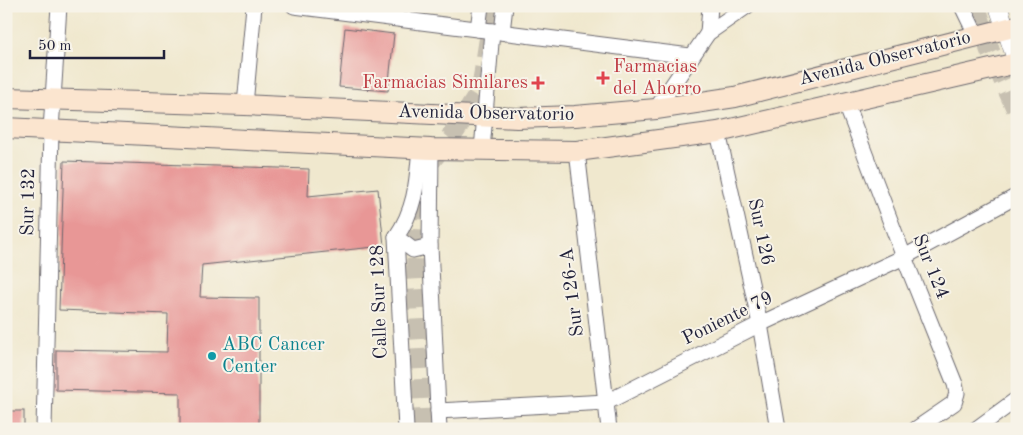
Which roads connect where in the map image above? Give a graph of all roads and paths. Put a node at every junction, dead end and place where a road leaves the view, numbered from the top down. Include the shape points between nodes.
1 (59, 6) edge
2 (254, 6) edge
3 (294, 6) edge
4 (481, 6) edge
5 (505, 6) edge
6 (710, 6) edge
7 (747, 6) edge
8 (962, 6) edge
9 (998, 6) edge
10 (1011, 28) edge
11 (492, 31) junction
12 (708, 33) junction
13 (976, 37) junction
14 (690, 56) junction
15 (1017, 62) edge
16 (6, 98) edge
17 (53, 99) junction
18 (846, 104) junction
19 (245, 105) junction
20 (656, 110) junction
21 (484, 116) junction
22 (6, 128) edge
23 (51, 130) junction
24 (718, 132) junction
25 (425, 148) junction
26 (482, 150) junction
27 (577, 150) junction
28 (1017, 196) edge
29 (396, 236) junction
30 (430, 246) junction
31 (904, 257) junction
32 (760, 324) junction
33 (1017, 400) edge
34 (607, 402) junction
35 (438, 411) junction
36 (44, 429) edge
37 (406, 429) edge
38 (439, 429) edge
39 (609, 429) edge
40 (778, 429) edge
41 (916, 429) edge
42 (976, 429) edge

1 - 17 street, Sur 132
2 - 19 street
3 - 11 street
4 - 11 street
5 - 11 street via 502,32
6 - 12 street
7 - 12 street
8 - 13 street
9 - 10 street
10 - 13 main road, Avenida Observatorio
10 - 15 street
11 - 14 street
11 - 21 street
12 - 14 street
13 - 20 main road, Avenida Observatorio via 735,97
14 - 20 street
15 - 18 main road, Avenida Observatorio
16 - 17 main road, Avenida Observatorio
17 - 19 main road, Avenida Observatorio
17 - 23 street, Sur 132
18 - 24 main road, Avenida Observatorio
18 - 31 street, Sur 124
19 - 21 main road, Avenida Observatorio
20 - 21 main road, Avenida Observatorio via 575,116
21 - 26 street
22 - 23 main road, Avenida Observatorio
23 - 25 main road, Avenida Observatorio
23 - 36 street, Sur 132
24 - 27 main road, Avenida Observatorio
24 - 32 street, Sur 126
25 - 26 main road, Avenida Observatorio
25 - 29 street, Calle Sur 128 via 412,205
25 - 30 street
26 - 27 main road, Avenida Observatorio
27 - 34 street, Sur 126-A
28 - 31 street, Poniente 79
29 - 30 street via 413,250
29 - 37 street, Calle Sur 128
30 - 35 street
31 - 32 street, Poniente 79
31 - 41 street, Sur 124 via 957,393 954,403
32 - 34 street, Poniente 79
32 - 40 street, Sur 126
33 - 42 street
34 - 35 street, Poniente 79
34 - 39 street, Sur 126-A
35 - 38 street

